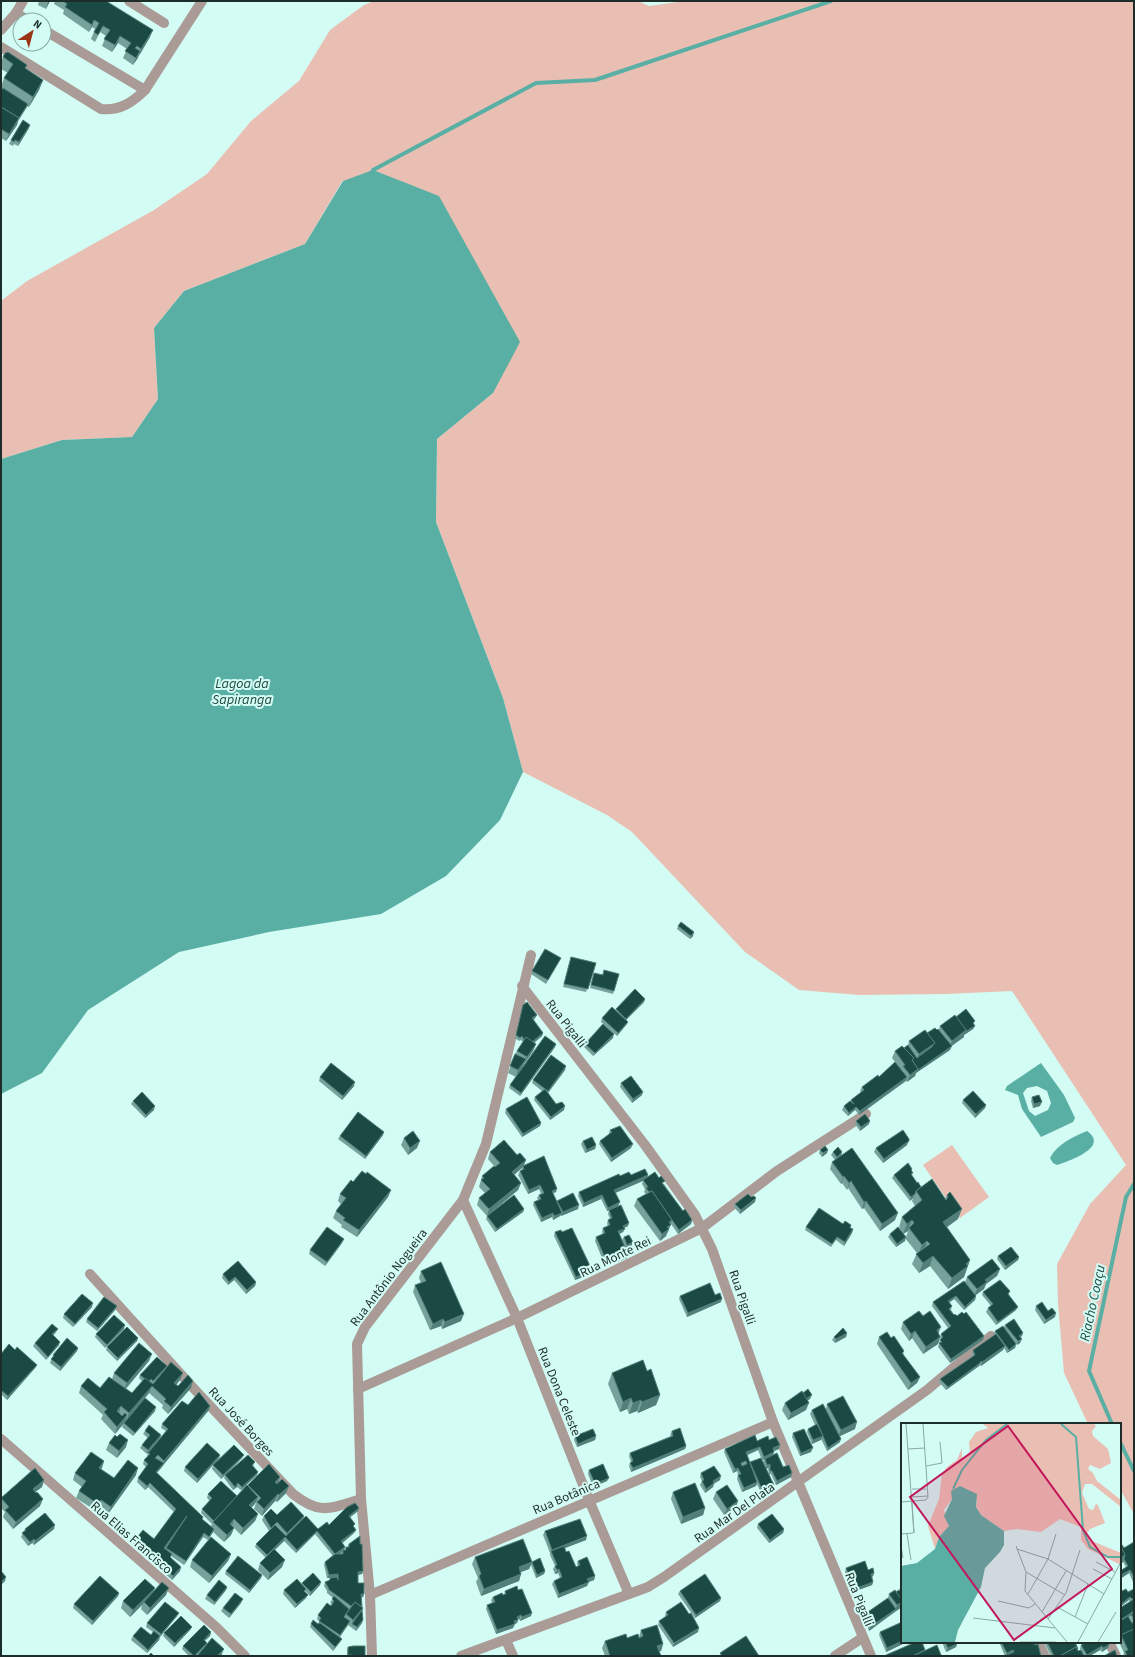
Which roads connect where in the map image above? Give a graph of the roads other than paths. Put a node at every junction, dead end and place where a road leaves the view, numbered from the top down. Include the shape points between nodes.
1 (23, 1) edge
2 (129, 1) edge
3 (202, 1) edge
4 (17, 12) edge
5 (12, 18) edge
6 (164, 23) dead end
7 (1, 30) edge
8 (52, 35) edge
9 (1, 48) edge
10 (145, 90) junction
11 (530, 954) dead end
12 (522, 986) junction
13 (866, 1114) edge
14 (463, 1200) junction
15 (702, 1228) junction
16 (90, 1274) dead end
17 (517, 1318) junction
18 (991, 1336) edge
19 (358, 1389) junction
20 (773, 1422) junction
21 (1, 1439) edge
22 (799, 1483) junction
23 (361, 1499) junction
24 (589, 1500) junction
25 (629, 1594) junction
26 (370, 1595) junction
27 (862, 1638) junction
28 (506, 1640) junction
29 (1038, 1643) edge
30 (1110, 1643) edge
31 (245, 1656) edge
32 (372, 1656) edge
33 (461, 1656) edge
34 (513, 1656) edge
35 (835, 1656) edge
36 (871, 1656) edge
37 (1045, 1656) edge
38 (1116, 1656) edge

1 - 4 street
2 - 6 street
3 - 10 street
5 - 7 street
8 - 10 street
9 - 10 street via 101,108 124,106
11 - 12 street, Rua Antônio Nogueira
12 - 14 street, Rua Antônio Nogueira via 486,1144
12 - 15 street, Rua Pigalli via 646,1145 695,1214
13 - 15 street, Rua Monte Rei via 777,1171
14 - 17 street, Rua Dona Celeste
14 - 19 street, Rua Antônio Nogueira via 359,1336 356,1357
15 - 17 street, Rua Monte Rei
15 - 20 street, Rua Pigalli via 712,1249
16 - 23 street, Rua José Borges via 293,1494 309,1505 328,1509
17 - 19 street, Rua Monte Rei
17 - 24 street, Rua Dona Celeste
18 - 22 street, Rua Mar Del Plata via 927,1390
19 - 23 street, Rua Antônio Nogueira
20 - 22 street, Rua Pigalli
20 - 24 street, Rua Botânica
21 - 31 street, Rua Elias Francisco via 216,1626
22 - 25 street, Rua Mar Del Plata via 664,1577 648,1587
22 - 27 street, Rua Pigalli
23 - 26 street, Rua Antônio Nogueira
24 - 25 street, Rua Dona Celeste
24 - 26 street, Rua Botânica
25 - 28 street, Rua Mar Del Plata
26 - 32 street, Rua Antônio Nogueira
27 - 35 street
27 - 36 street, Rua Pigalli
28 - 33 street, Rua Mar Del Plata
28 - 34 street
29 - 37 street
30 - 38 street

